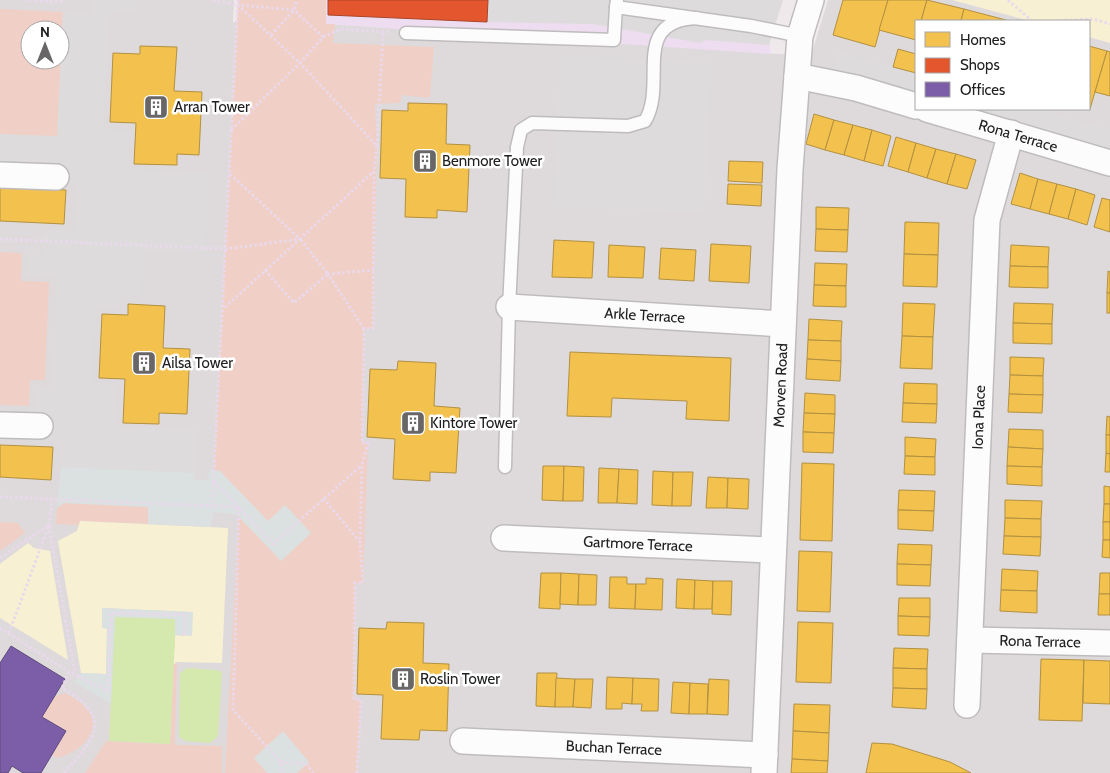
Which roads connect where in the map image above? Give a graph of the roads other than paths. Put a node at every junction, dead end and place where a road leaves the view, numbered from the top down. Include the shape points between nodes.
1 (812, 0) edge
2 (617, 4) edge
3 (697, 18) junction
4 (406, 33) road end
5 (800, 36) junction
6 (797, 76) junction
7 (915, 106) edge
8 (930, 110) edge
9 (1011, 133) junction
10 (1110, 163) edge
11 (0, 175) edge
12 (56, 177) dead end
13 (508, 307) junction
14 (782, 324) junction
15 (0, 425) edge
16 (40, 426) dead end
17 (504, 467) dead end
18 (504, 538) dead end
19 (772, 550) junction
20 (970, 640) junction
21 (1110, 643) edge
22 (967, 705) dead end
23 (463, 741) dead end
24 (764, 764) edge

1 - 5 street, Morven Road
2 - 3 lane
2 - 4 lane via 614,40
3 - 5 lane
3 - 13 lane via 681,19 667,25 658,37 650,113 645,121 628,126 532,123 521,130 517,147
5 - 6 street, Morven Road
6 - 7 street via 856,88
6 - 14 street, Morven Road
8 - 9 street, Rona Terrace
9 - 10 street, Rona Terrace
9 - 20 street, Iona Place via 987,220
11 - 12 street
13 - 14 street, Arkle Terrace
13 - 17 lane
14 - 19 street, Morven Road
15 - 16 street
18 - 19 street, Gartmore Terrace
19 - 24 street, Morven Road
20 - 21 street, Rona Terrace
20 - 22 street, Iona Place
23 - 24 street, Buchan Terrace

